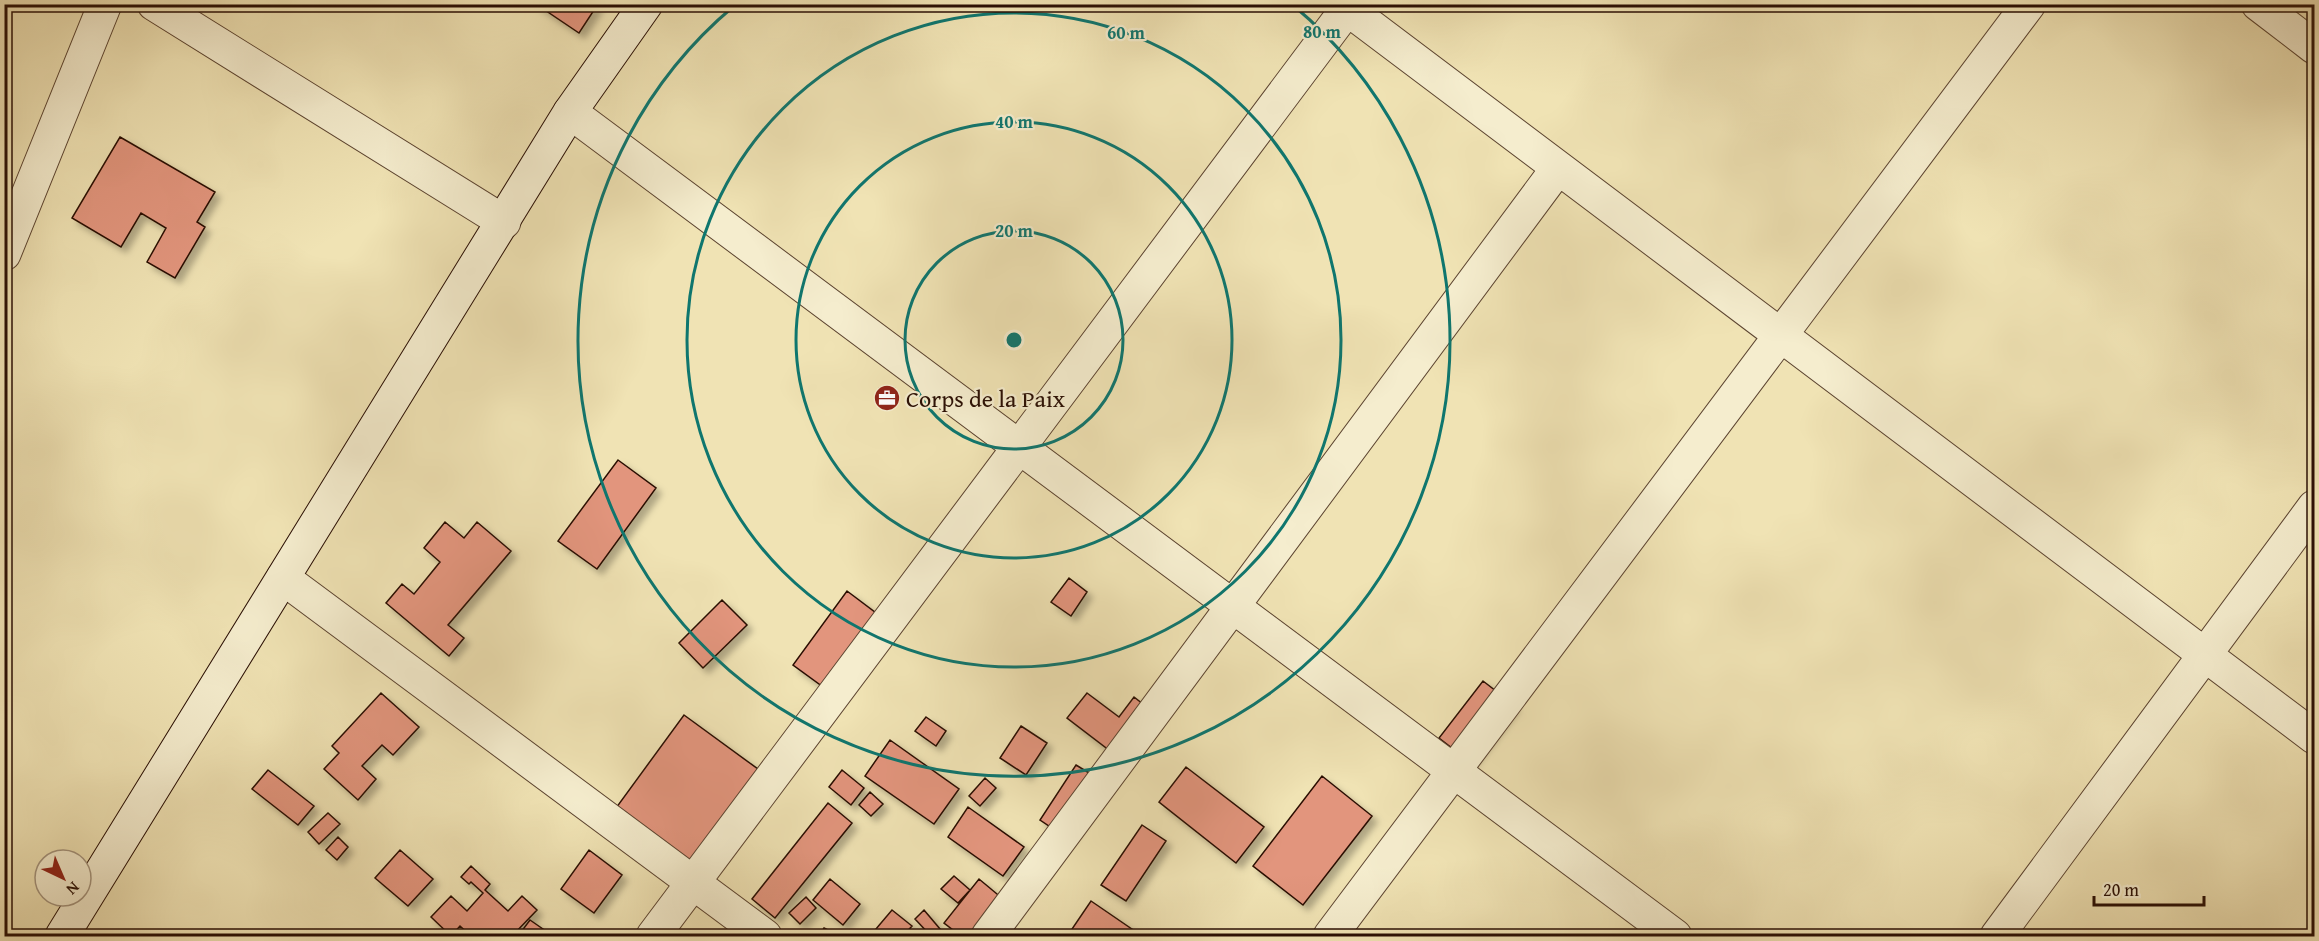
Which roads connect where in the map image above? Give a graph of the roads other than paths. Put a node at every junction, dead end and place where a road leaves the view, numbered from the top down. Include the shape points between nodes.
1 (105, 4) edge
2 (154, 4) edge
3 (646, 4) edge
4 (2029, 4) edge
5 (2258, 4) edge
6 (1344, 7) edge
7 (2314, 47) edge
8 (570, 112) junction
9 (1558, 168) junction
10 (504, 222) junction
11 (4, 254) edge
12 (1781, 336) junction
13 (1020, 447) junction
14 (2314, 507) edge
15 (284, 578) junction
16 (1233, 607) junction
17 (2205, 655) junction
18 (2314, 737) edge
19 (1454, 771) junction
20 (693, 883) junction
21 (62, 936) edge
22 (653, 936) edge
23 (765, 936) edge
24 (988, 936) edge
25 (1330, 936) edge
26 (1675, 936) edge
27 (1997, 936) edge

1 - 11 street
2 - 10 street
3 - 8 street
4 - 12 street
5 - 7 street
6 - 9 street
6 - 13 street
8 - 10 street
8 - 13 street
9 - 12 street
9 - 16 street
10 - 15 street
12 - 17 street
12 - 19 street
13 - 16 street
13 - 20 street
14 - 17 street
15 - 20 street
15 - 21 street
16 - 19 street
16 - 24 street
17 - 18 street
17 - 27 street
19 - 25 street
19 - 26 street
20 - 22 street
20 - 23 street

